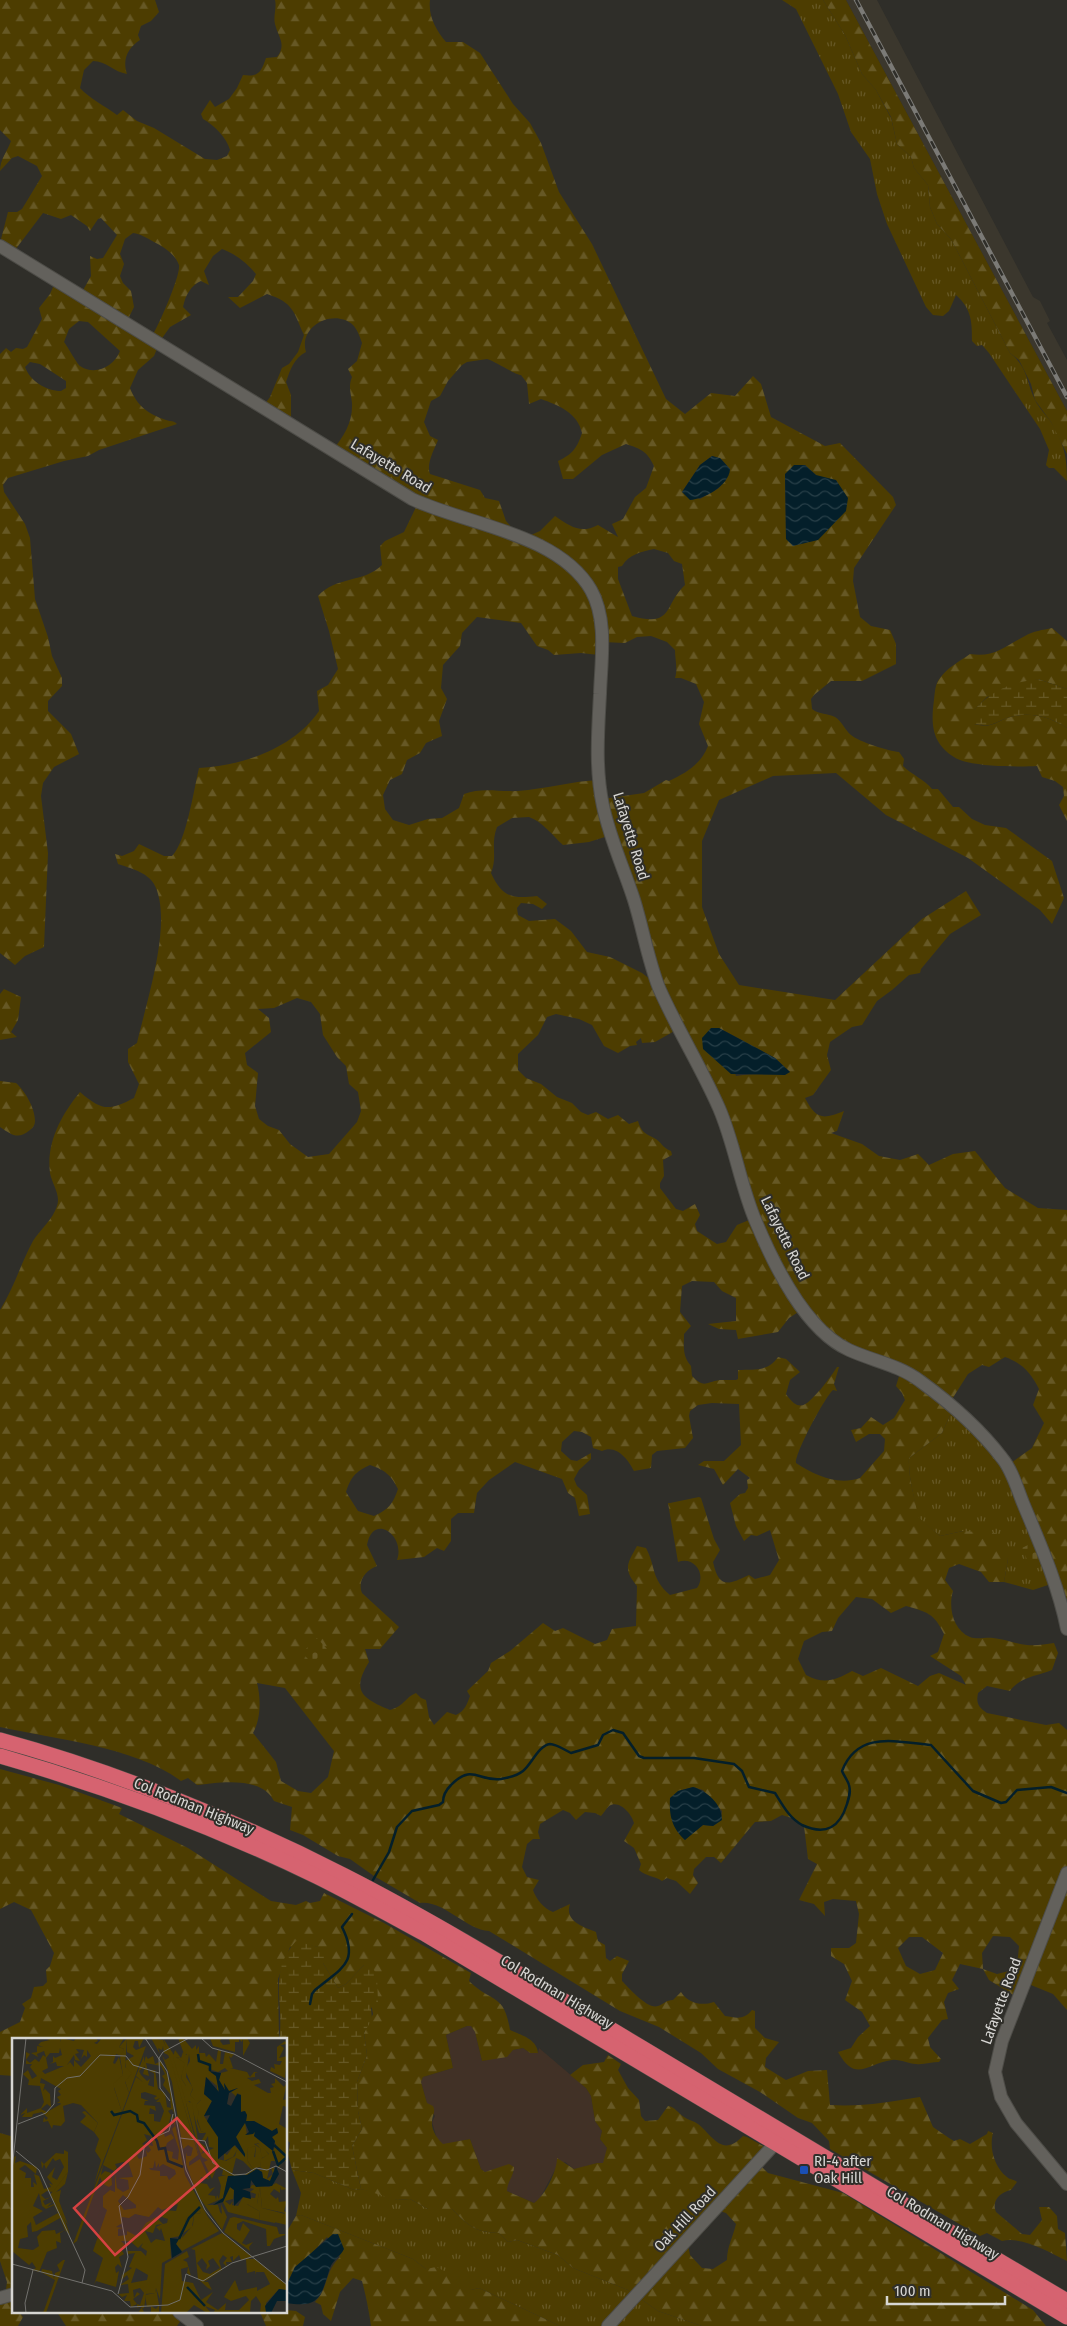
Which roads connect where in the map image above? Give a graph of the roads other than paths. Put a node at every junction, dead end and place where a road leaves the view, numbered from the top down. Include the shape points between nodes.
1 (0, 246) edge
2 (1067, 1628) edge
3 (0, 1740) edge
4 (0, 1756) edge
5 (1067, 1873) edge
6 (781, 2138) junction
7 (1067, 2184) edge
8 (1067, 2301) edge
9 (182, 2314) edge
10 (1067, 2317) edge
11 (197, 2326) edge
12 (608, 2326) edge

1 - 2 street, Lafayette Road via 412,499 550,551 577,573 591,590 601,620 597,761 604,809 633,897 652,970 720,1110 755,1220 780,1271 804,1310 825,1334 851,1351 894,1366 920,1380 1005,1461 1052,1572
3 - 6 highway, Col Rodman Highway via 204,1812 344,1875 440,1928
4 - 6 highway, Col Rodman Highway via 56,1772 146,1805 317,1877 425,1934
5 - 7 street, Lafayette Road via 1002,2041 995,2072 1001,2098 1016,2123
6 - 8 highway, Col Rodman Highway
6 - 10 highway, Col Rodman Highway
6 - 12 street, Oak Hill Road
9 - 11 street

